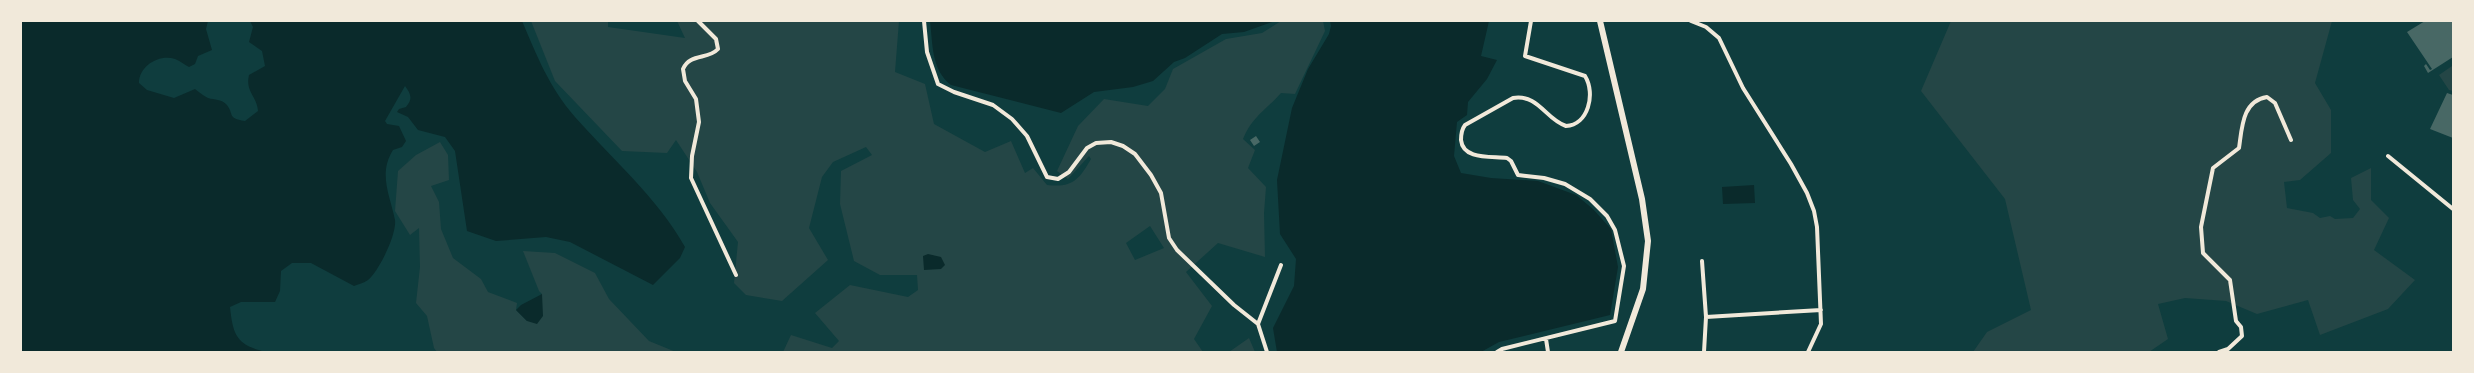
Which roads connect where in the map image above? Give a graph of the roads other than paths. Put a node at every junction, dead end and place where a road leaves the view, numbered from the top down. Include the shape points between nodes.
1 (698, 21) edge
2 (924, 21) edge
3 (1531, 21) edge
4 (1600, 21) edge
5 (1691, 21) edge
6 (2291, 140) dead end
7 (2388, 156) dead end
8 (2453, 209) edge
9 (1702, 261) dead end
10 (1281, 265) dead end
11 (736, 275) dead end
12 (1821, 310) junction
13 (1706, 317) junction
14 (1258, 324) junction
15 (1546, 339) junction
16 (1268, 352) edge
17 (1497, 352) edge
18 (1548, 352) edge
19 (1621, 352) edge
20 (1704, 352) edge
21 (1808, 352) edge
22 (2220, 352) edge

1 - 11 street via 716,39 718,49 714,53 695,58 685,64 683,69 684,81 696,99 699,122 692,156 691,178
2 - 14 street via 927,52 938,84 954,92 988,102 1012,120 1028,136 1047,177 1058,179 1069,172 1087,148 1096,143 1117,144 1135,154 1161,193 1170,238 1177,250 1234,305
3 - 15 street via 1525,56 1584,76 1588,88 1586,114 1580,121 1566,126 1535,101 1521,97 1513,98 1467,123 1462,132 1463,148 1477,155 1507,158 1518,175 1555,181 1590,199 1604,212 1613,226 1624,266 1614,321
4 - 19 main road via 1640,192 1648,241 1643,289
5 - 12 street via 1706,27 1719,38 1743,88 1807,192 1817,227
6 - 22 street via 2275,103 2267,97 2259,98 2249,106 2244,118 2239,148 2213,168 2201,227 2203,253 2230,280 2236,321 2241,327 2242,336 2228,349
7 - 8 street
9 - 13 street
10 - 14 street
12 - 13 street
12 - 21 street via 1822,324
13 - 20 street
14 - 16 street
15 - 17 street
15 - 18 street

